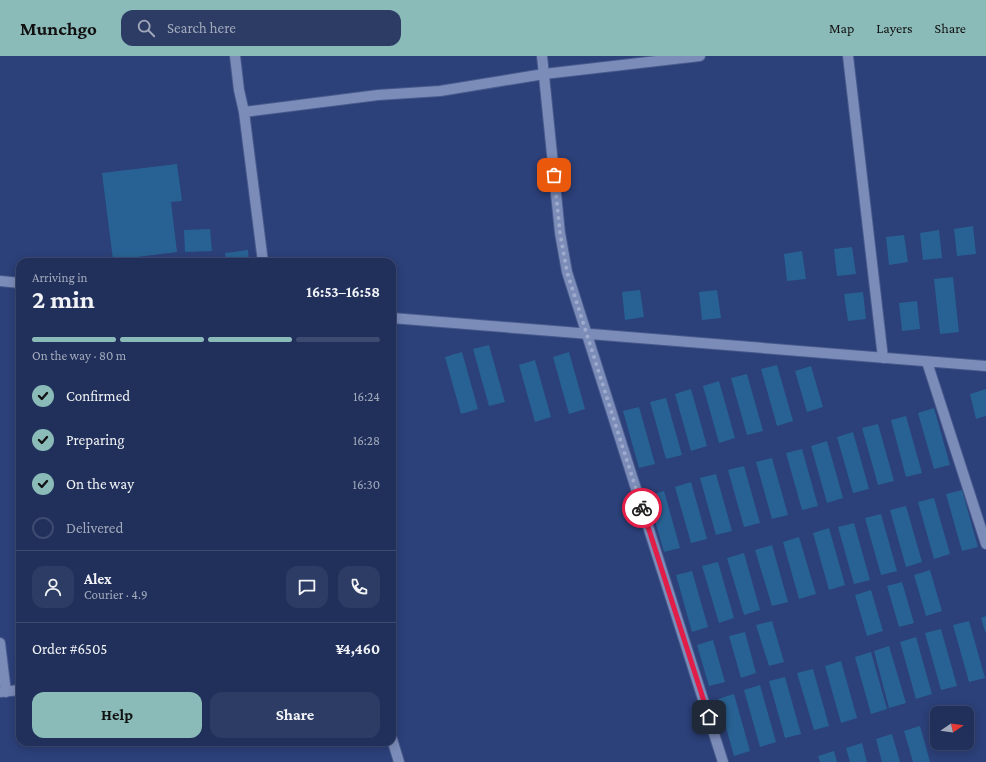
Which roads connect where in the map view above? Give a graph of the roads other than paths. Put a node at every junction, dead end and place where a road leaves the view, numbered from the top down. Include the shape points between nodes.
1 (235, 56) edge
2 (542, 56) edge
3 (700, 56) edge
4 (848, 56) edge
5 (544, 74) junction
6 (244, 112) junction
7 (262, 258) edge
8 (0, 281) edge
9 (16, 283) edge
10 (396, 318) edge
11 (586, 334) junction
12 (883, 358) junction
13 (927, 362) junction
14 (986, 366) edge
15 (986, 544) edge
16 (0, 643) edge
17 (16, 690) edge
18 (3, 692) edge
19 (394, 746) edge
20 (399, 762) edge
21 (723, 762) edge

1 - 6 street via 238,90
2 - 5 street
3 - 5 street
4 - 12 street
5 - 6 street via 440,91 378,95
5 - 11 street via 560,233 567,272
6 - 7 street
8 - 9 street
10 - 11 street
11 - 12 street
11 - 21 street
12 - 13 street
13 - 14 street
13 - 15 street
16 - 18 street
17 - 18 street
19 - 20 street

